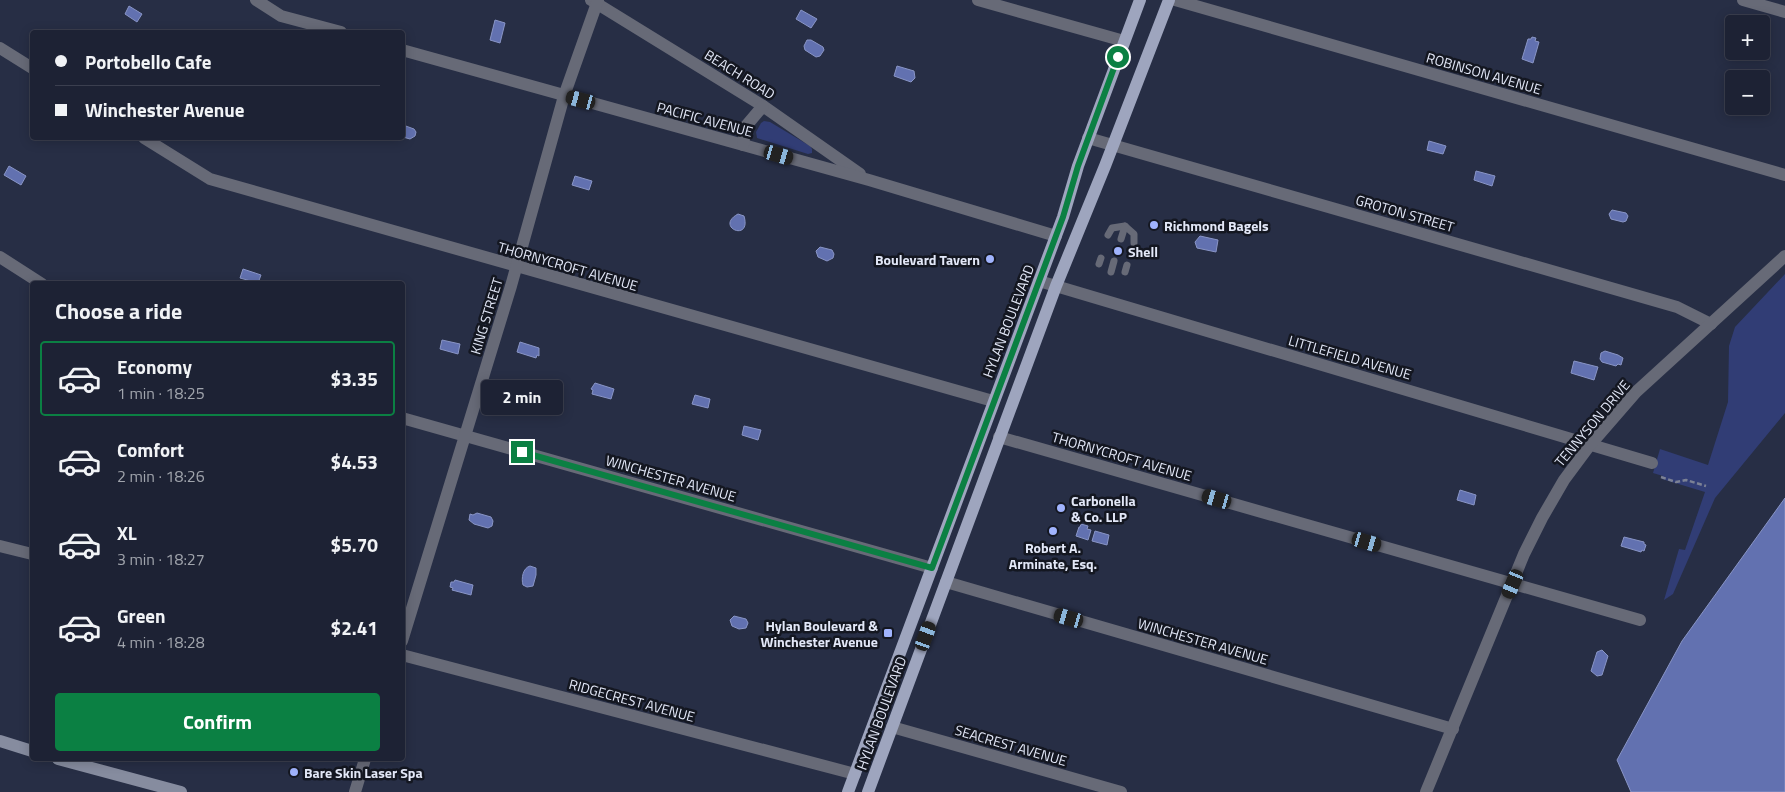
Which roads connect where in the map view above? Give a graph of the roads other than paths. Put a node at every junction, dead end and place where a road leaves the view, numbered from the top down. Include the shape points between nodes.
1 (256, 0) edge
2 (978, 0) edge
3 (1140, 0) edge
4 (1169, 0) edge
5 (1175, 0) edge
6 (1743, 0) edge
7 (595, 1) edge
8 (1785, 12) edge
9 (334, 30) edge
10 (1124, 41) junction
11 (0, 48) edge
12 (405, 51) edge
13 (30, 67) edge
14 (564, 96) junction
15 (763, 106) junction
16 (1088, 138) junction
17 (147, 140) edge
18 (743, 145) junction
19 (1113, 145) junction
20 (1785, 175) edge
21 (869, 180) junction
22 (1126, 226) junction
23 (1056, 236) junction
24 (1108, 236) dead end
25 (1121, 239) dead end
26 (1134, 243) dead end
27 (1785, 256) edge
28 (0, 257) edge
29 (1114, 261) dead end
30 (517, 267) junction
31 (1111, 272) dead end
32 (37, 281) edge
33 (1039, 281) junction
34 (1056, 286) junction
35 (1711, 324) junction
36 (993, 401) junction
37 (405, 419) edge
38 (466, 436) junction
39 (999, 437) junction
40 (1590, 445) junction
41 (1652, 463) dead end
42 (0, 546) edge
43 (30, 554) edge
44 (932, 568) junction
45 (946, 582) junction
46 (1513, 584) junction
47 (1640, 620) dead end
48 (405, 631) edge
49 (405, 656) edge
50 (892, 727) junction
51 (1453, 729) junction
52 (0, 741) edge
53 (30, 750) edge
54 (364, 761) edge
55 (81, 762) edge
56 (855, 774) junction
57 (181, 792) edge
58 (355, 792) edge
59 (848, 792) edge
60 (868, 792) edge
61 (1121, 792) edge
62 (1426, 792) edge

1 - 9 street via 281,16
2 - 10 street
3 - 10 main road, HYLAN BOULEVARD
4 - 19 main road, HYLAN BOULEVARD
5 - 20 street, ROBINSON AVENUE
6 - 8 street
7 - 14 street, KING STREET
7 - 15 street, BEACH ROAD
10 - 16 main road, HYLAN BOULEVARD
11 - 13 street
12 - 14 street, PACIFIC AVENUE
14 - 18 street, PACIFIC AVENUE
14 - 30 street, KING STREET
15 - 18 street via 746,126
15 - 21 street, BEACH ROAD
16 - 19 street, GROTON STREET
16 - 23 main road, HYLAN BOULEVARD
17 - 30 street, THORNYCROFT AVENUE via 210,179
18 - 21 street, PACIFIC AVENUE
19 - 34 main road, HYLAN BOULEVARD
19 - 35 street, GROTON STREET via 1677,307
21 - 23 street, PACIFIC AVENUE
22 - 24 lane via 1112,228
22 - 25 lane
22 - 26 lane via 1134,234
23 - 33 main road, HYLAN BOULEVARD
27 - 35 street, TENNYSON DRIVE
28 - 32 street
29 - 31 lane
30 - 36 street, THORNYCROFT AVENUE
30 - 38 street, KING STREET
33 - 34 street, LITTLEFIELD AVENUE
33 - 36 main road, HYLAN BOULEVARD
34 - 39 main road, HYLAN BOULEVARD
34 - 40 street, LITTLEFIELD AVENUE
35 - 40 street, TENNYSON DRIVE via 1636,392
36 - 44 main road, HYLAN BOULEVARD
37 - 38 street, WINCHESTER AVENUE
38 - 44 street, WINCHESTER AVENUE
38 - 48 street, KING STREET
39 - 45 main road, HYLAN BOULEVARD
39 - 46 street, THORNYCROFT AVENUE
40 - 41 street, LITTLEFIELD AVENUE
40 - 46 street, TENNYSON DRIVE via 1542,518
42 - 43 street
44 - 56 main road, HYLAN BOULEVARD
45 - 50 main road, HYLAN BOULEVARD
45 - 51 street, WINCHESTER AVENUE
46 - 47 street, THORNYCROFT AVENUE
46 - 51 street, TENNYSON DRIVE
49 - 56 street, RIDGECREST AVENUE
50 - 60 main road, HYLAN BOULEVARD
50 - 61 street, SEACREST AVENUE
51 - 62 street, TENNYSON DRIVE
52 - 53 main road
54 - 58 street
55 - 57 main road
56 - 59 main road, HYLAN BOULEVARD

